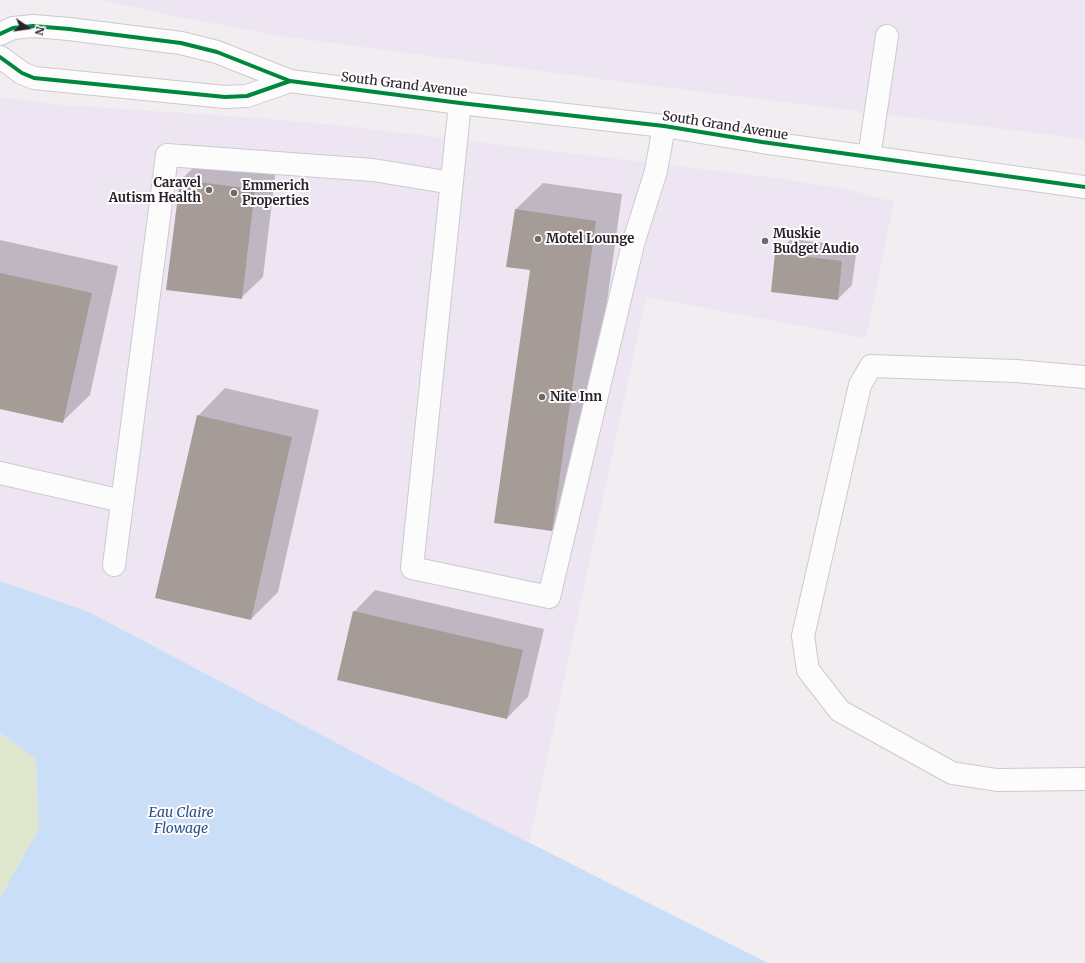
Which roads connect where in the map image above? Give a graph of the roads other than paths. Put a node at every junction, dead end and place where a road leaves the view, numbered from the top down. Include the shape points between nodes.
1 (0, 34) edge
2 (887, 36) dead end
3 (0, 57) edge
4 (290, 81) junction
5 (460, 103) junction
6 (664, 126) junction
7 (869, 157) junction
8 (452, 182) junction
9 (1085, 187) edge
10 (1085, 377) edge
11 (0, 472) edge
12 (122, 501) junction
13 (114, 565) dead end
14 (1085, 779) edge

1 - 4 main road, South Grand Avenue via 13,28 33,26 181,43 217,52
2 - 7 main road
3 - 4 main road, South Grand Avenue via 22,73 34,78 225,97 247,96
4 - 5 main road, South Grand Avenue
5 - 6 main road, South Grand Avenue
5 - 8 main road
6 - 7 main road, South Grand Avenue
6 - 8 main road via 656,171 633,244 549,597 412,568
7 - 9 main road, South Grand Avenue
8 - 12 main road via 373,170 167,155
10 - 14 main road via 1016,371 871,366 860,385 803,636 808,670 840,711 952,773 997,780
11 - 12 main road
12 - 13 main road

